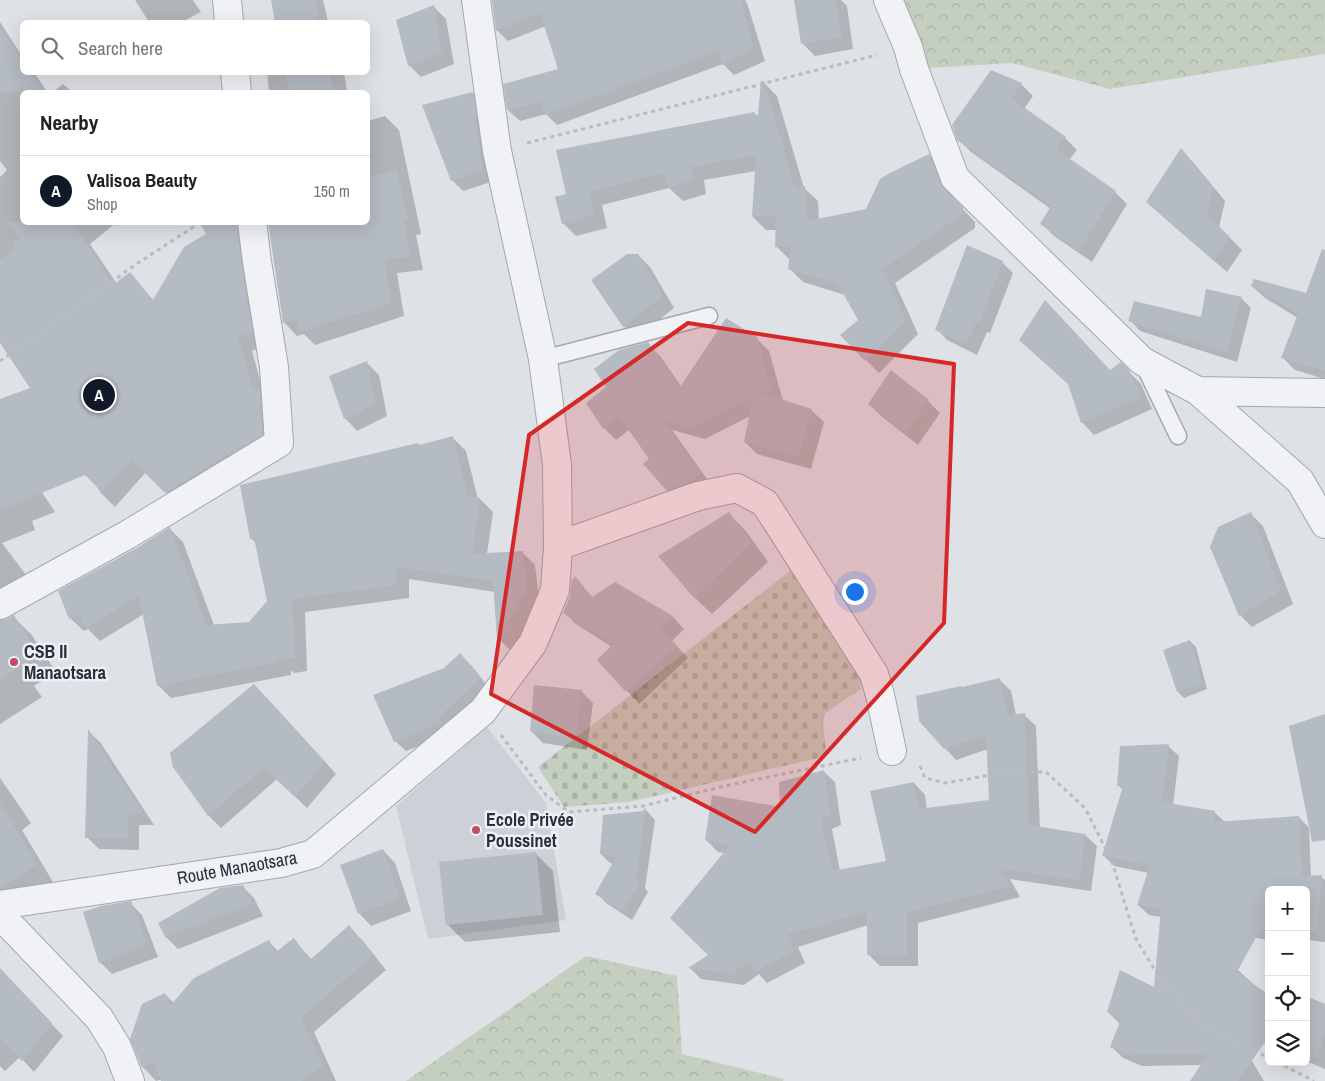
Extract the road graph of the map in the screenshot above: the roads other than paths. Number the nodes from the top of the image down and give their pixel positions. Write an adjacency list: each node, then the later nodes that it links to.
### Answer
1 (227, 0): 4 (street)
2 (476, 0): 9 (street, Route Manaotsara)
3 (888, 0): 10 (street)
4 (229, 20)
5 (235, 75): 6 (street)
6 (237, 90)
7 (252, 225): 16 (street)
8 (709, 316): 9 (lane)
9 (543, 359): 15 (street, Route Manaotsara)
10 (1142, 362): 11 (street); 13 (lane)
11 (1198, 391): 12 (street); 14 (street)
12 (1325, 393)
13 (1178, 436)
14 (1325, 524)
15 (558, 546): 17 (street); 18 (street, Route Manaotsara)
16 (0, 605)
17 (892, 751)
18 (0, 905)
19 (0, 915): 20 (street)
20 (130, 1081)

